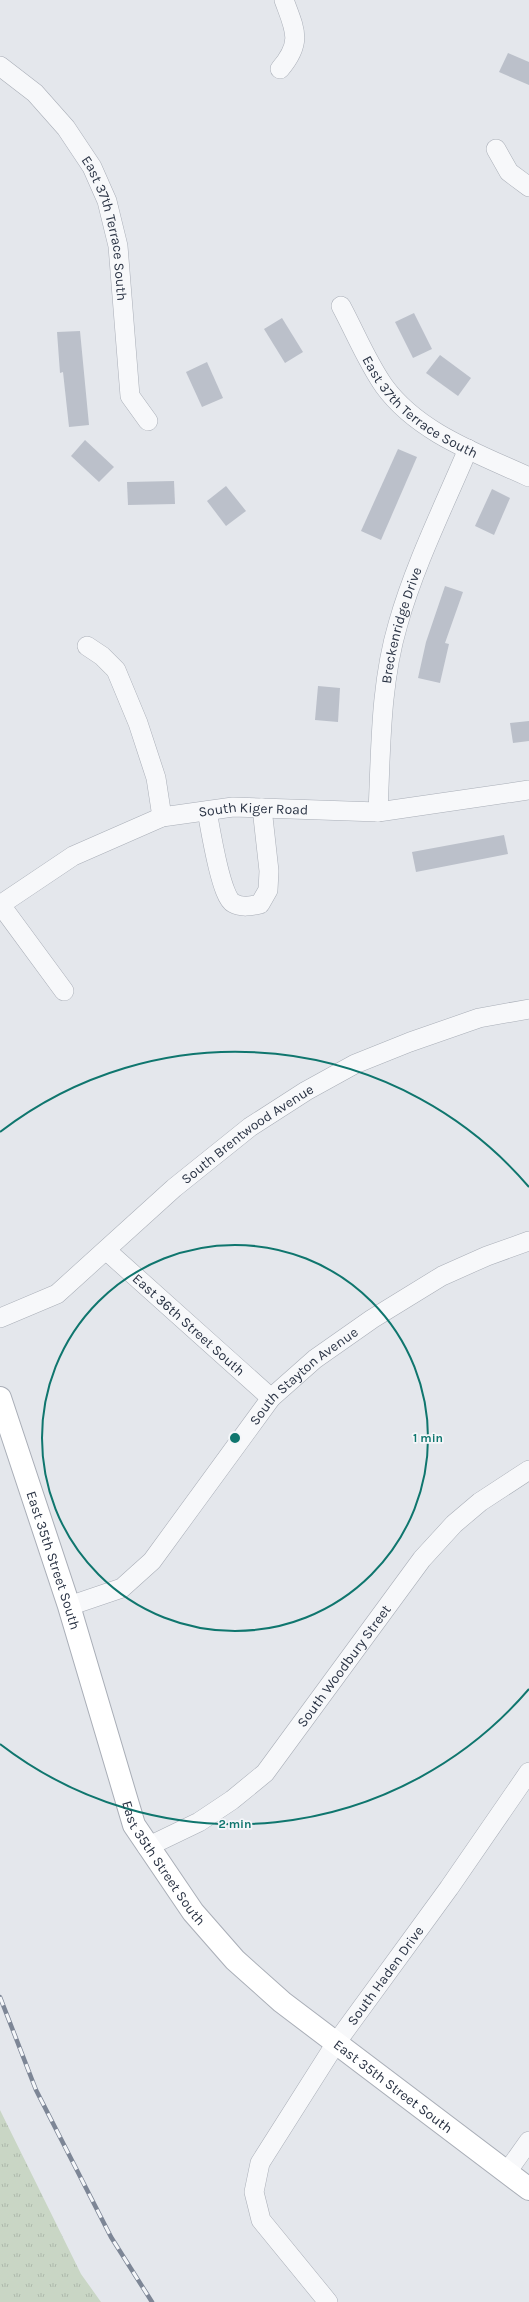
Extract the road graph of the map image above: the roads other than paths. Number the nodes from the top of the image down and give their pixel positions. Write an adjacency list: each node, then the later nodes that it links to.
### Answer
1 (284, 0): 3 (street)
2 (0, 66): 7 (street, East 37th Terrace South)
3 (280, 69)
4 (496, 149): 5 (street)
5 (529, 187)
6 (341, 306): 8 (street, East 37th Terrace South)
7 (148, 421)
8 (468, 449): 9 (street, East 37th Terrace South); 14 (street, Breckenridge Drive)
9 (529, 477)
10 (87, 646): 15 (street)
11 (529, 790): 14 (street, South Kiger Road)
12 (262, 808): 13 (street, South Kiger Road); 13 (street); 14 (street, South Kiger Road)
13 (207, 811): 15 (street, South Kiger Road)
14 (378, 812)
15 (162, 817): 16 (street, South Kiger Road)
16 (0, 904): 17 (street)
17 (64, 991)
18 (529, 1009): 20 (street, South Brentwood Avenue)
19 (529, 1241): 23 (street, South Stayton Avenue)
20 (107, 1251): 21 (street, South Brentwood Avenue); 23 (street, East 36th Street South)
21 (0, 1318)
22 (0, 1398): 25 (main road, East 35th Street South)
23 (271, 1398): 25 (street, South Stayton Avenue)
24 (529, 1470): 27 (street, South Woodbury Street)
25 (69, 1606): 27 (main road, East 35th Street South)
26 (529, 1772): 28 (street, South Haden Drive)
27 (147, 1847): 28 (main road, East 35th Street South)
28 (336, 2042): 30 (main road, East 35th Street South); 32 (street, South Haden Drive)
29 (529, 2141): 30 (street)
30 (507, 2172): 31 (main road, East 35th Street South)
31 (529, 2190)
32 (328, 2302)

